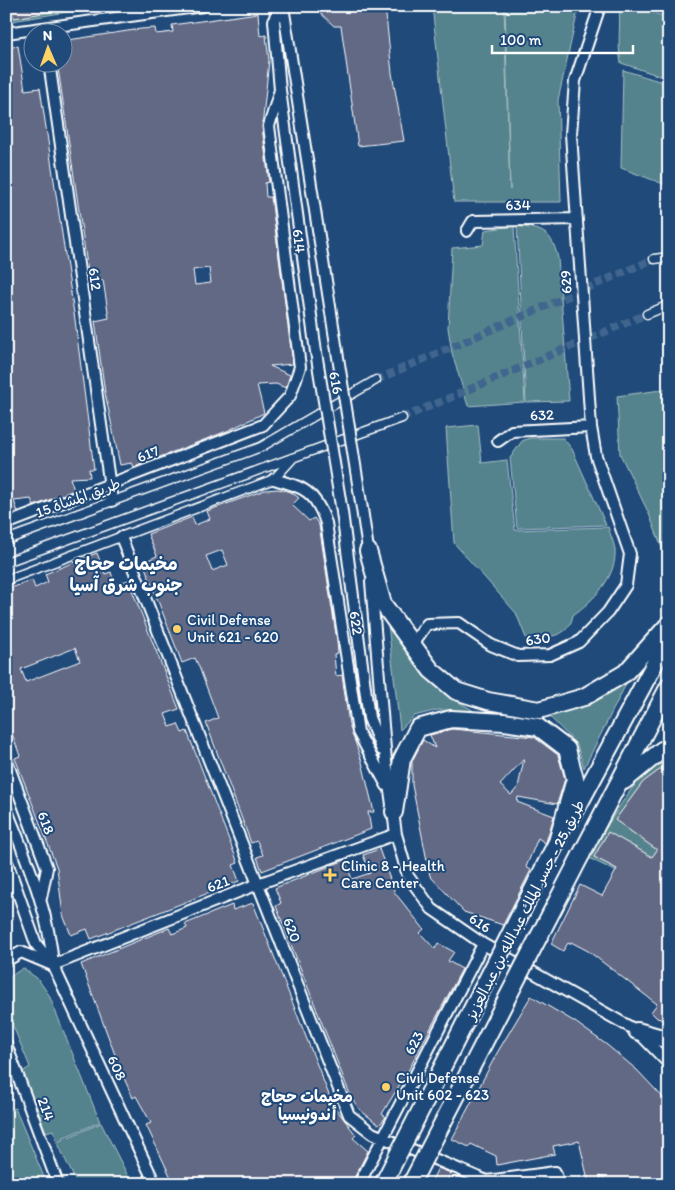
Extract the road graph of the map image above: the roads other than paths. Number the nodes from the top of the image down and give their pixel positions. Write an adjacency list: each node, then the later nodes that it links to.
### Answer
1 (202, 6): 5 (street)
2 (278, 6): 9 (street, 616)
3 (283, 6): 28 (street, 616, bridge)
4 (600, 6): 10 (street, 629)
5 (72, 26)
6 (22, 32): 7 (street)
7 (6, 33)
8 (50, 72): 23 (street, 612)
9 (280, 90): 17 (street, 614); 38 (street, 616, bridge)
10 (577, 219): 11 (street, 634); 19 (street, 629)
11 (467, 231)
12 (669, 257): 13 (street)
13 (654, 259)
14 (669, 305): 15 (street)
15 (647, 314)
16 (376, 380): 24 (street, طريق المشاة 15)
17 (290, 396): 23 (street, 617)
18 (402, 418): 21 (street)
19 (591, 428): 20 (street, 632); 29 (street, 629)
20 (498, 442)
21 (294, 456): 22 (street); 30 (street)
22 (274, 479): 26 (street); 40 (street, 622)
23 (110, 486): 24 (street, 612); 25 (street, 617)
24 (112, 501): 27 (street, طريق المشاة 15)
25 (6, 524)
26 (122, 537): 31 (street); 46 (street, 620)
27 (6, 540)
28 (368, 551): 34 (main road); 38 (street, 616)
29 (630, 554): 34 (street, 630)
30 (6, 562)
31 (6, 580)
32 (669, 624): 34 (main road)
33 (669, 637): 44 (main road, طريق 25 - جسر الملك عبدالله بن عبدالعزيز)
34 (413, 644)
35 (669, 686): 39 (main road, طريق 25 - جسر الملك عبدالله بن عبدالعزيز)
36 (669, 749): 39 (main road)
37 (6, 759): 47 (street, 618)
38 (386, 761): 40 (street, 616)
39 (619, 785): 60 (main road, طريق 25 - جسر الملك عبدالله بن عبدالعزيز, bridge)
40 (391, 792): 42 (street, 616)
41 (6, 808): 47 (street, 608)
42 (394, 812): 43 (street, 616); 44 (main road)
43 (396, 834): 46 (street, 621); 48 (street, 616)
44 (558, 842): 59 (main road, طريق 25 - جسر الملك عبدالله بن عبدالعزيز, bridge)
45 (7, 862): 50 (street, 608)
46 (258, 884): 50 (street, 621); 55 (street, 620)
47 (41, 899): 50 (street, 608)
48 (483, 944): 51 (street, 616); 55 (street, 623)
49 (6, 961): 50 (street)
50 (53, 965): 57 (street, 608)
51 (638, 1031): 52 (main road); 54 (street, 616)
52 (669, 1040)
53 (6, 1044): 56 (street, 214)
54 (669, 1064)
55 (382, 1138): 58 (street, 623); 61 (street, 620)
56 (58, 1184)
57 (155, 1184)
58 (358, 1184)
59 (383, 1184)
60 (411, 1184)
61 (559, 1184)

